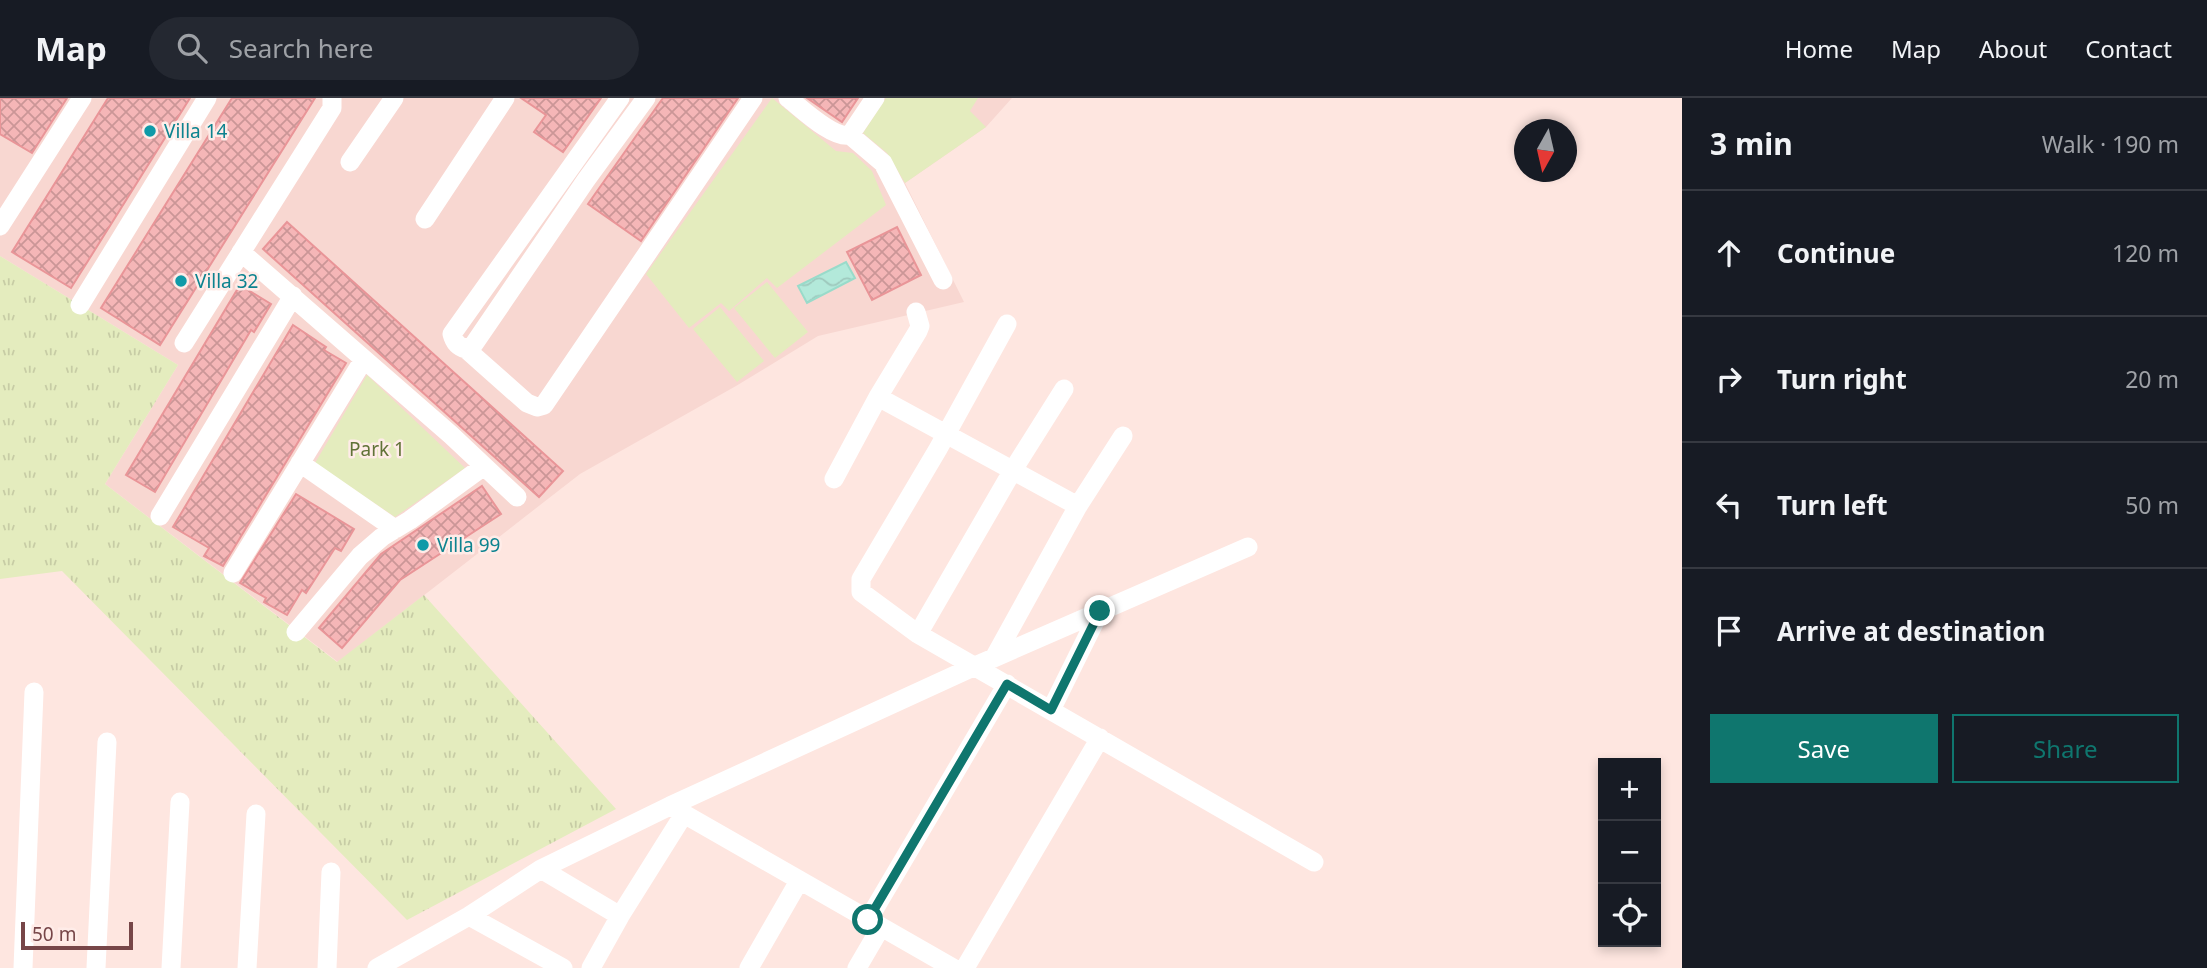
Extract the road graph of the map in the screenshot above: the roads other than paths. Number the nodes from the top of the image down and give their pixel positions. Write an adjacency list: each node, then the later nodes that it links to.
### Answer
1 (82, 98): 15 (street)
2 (207, 98): 19 (street)
3 (332, 98): 16 (street)
4 (394, 98): 12 (street)
5 (505, 98): 14 (street)
6 (620, 98): 13 (street)
7 (646, 98): 13 (street)
8 (753, 98): 13 (street)
9 (788, 98): 11 (street)
10 (875, 98): 11 (street)
11 (850, 135): 17 (street)
12 (350, 162)
13 (579, 173)
14 (425, 219)
15 (0, 226)
16 (241, 252): 18 (street); 22 (street)
17 (943, 280)
18 (293, 296): 23 (street); 34 (street)
19 (80, 305)
20 (916, 312): 25 (street)
21 (1007, 324): 26 (street)
22 (184, 343)
23 (364, 359): 28 (street); 29 (street)
24 (1064, 389): 30 (street)
25 (877, 397): 26 (street); 31 (street)
26 (946, 435): 30 (street); 40 (street)
27 (1123, 436): 33 (street)
28 (300, 463): 35 (street); 37 (street)
29 (484, 466): 32 (street); 35 (street)
30 (1013, 470): 33 (street); 40 (street)
31 (834, 479)
32 (517, 497)
33 (1078, 506): 41 (street)
34 (160, 516)
35 (395, 529): 39 (street)
36 (1248, 547): 38 (street)
37 (233, 573)
38 (1100, 611): 41 (street); 45 (street)
39 (296, 632)
40 (918, 634): 42 (street)
41 (994, 658): 42 (street)
42 (973, 667): 43 (street); 49 (street)
43 (1007, 684): 45 (street); 57 (street)
44 (34, 692): 59 (street)
45 (1051, 710): 46 (street)
46 (1100, 738): 51 (street); 69 (street)
47 (107, 742): 60 (street)
48 (180, 802): 61 (street)
49 (677, 810): 52 (street); 54 (street); 56 (street)
50 (256, 814): 62 (street)
51 (1314, 862)
52 (541, 869): 55 (street); 56 (street)
53 (331, 872): 63 (street)
54 (799, 881): 57 (street); 66 (street)
55 (469, 916): 58 (street); 64 (street)
56 (620, 916): 65 (street)
57 (874, 923): 67 (street); 68 (street)
58 (391, 965)
59 (23, 968)
60 (96, 968)
61 (171, 968)
62 (247, 968)
63 (327, 968)
64 (562, 968)
65 (591, 968)
66 (748, 968)
67 (857, 968)
68 (953, 968)
69 (965, 968)

